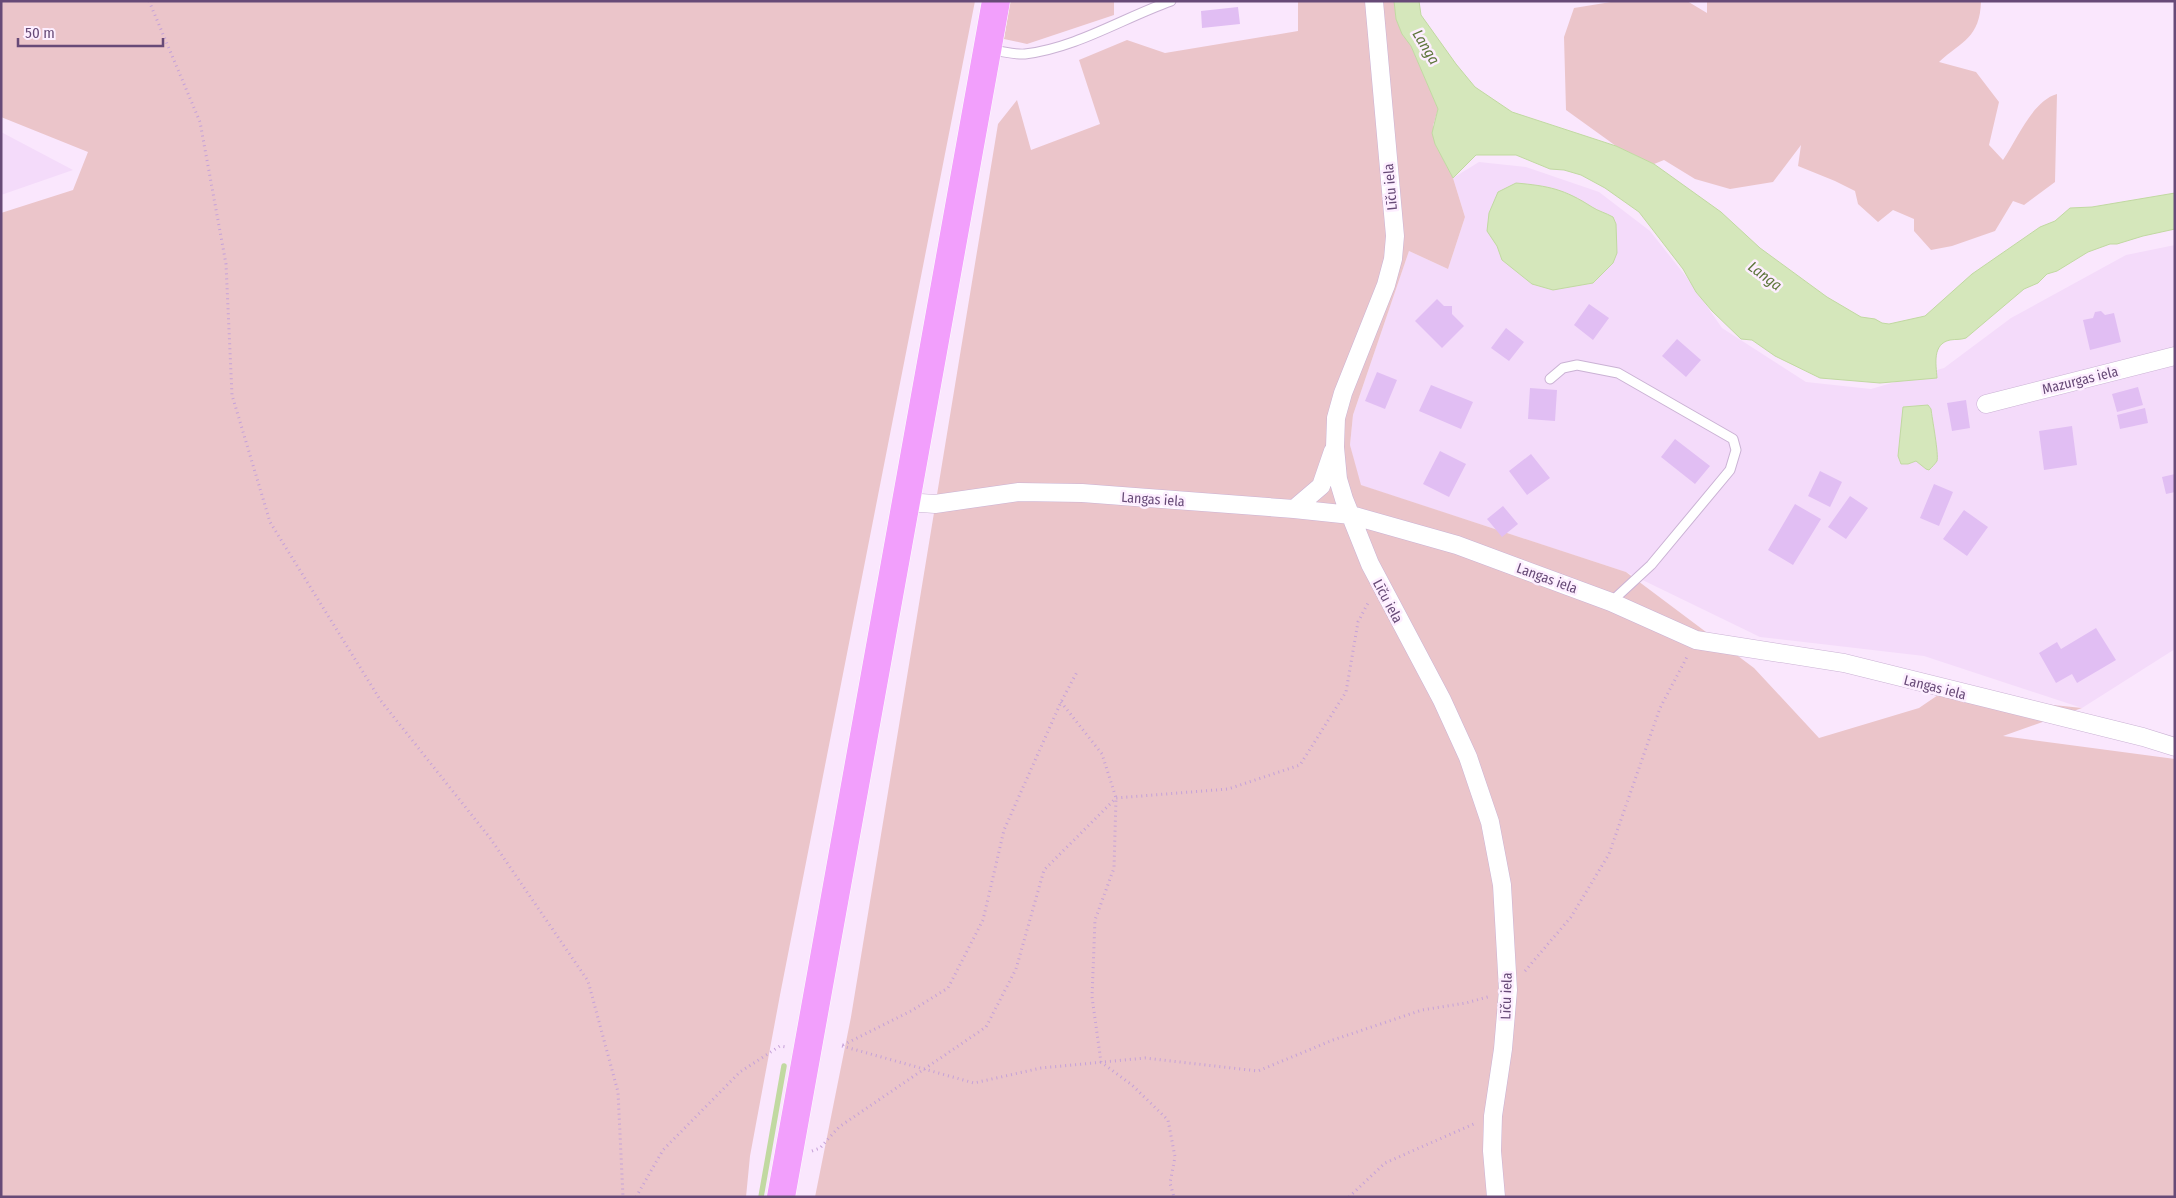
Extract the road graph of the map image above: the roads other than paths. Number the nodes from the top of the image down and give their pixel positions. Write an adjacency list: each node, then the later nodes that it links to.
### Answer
1 (996, 1): 5 (main road)
2 (1171, 1): 4 (lane)
3 (1374, 1): 9 (street, Līču iela)
4 (1155, 4): 5 (lane)
5 (988, 50): 10 (main road)
6 (2175, 356): 8 (street, Mazurgas iela)
7 (1550, 379): 13 (lane)
8 (1986, 404)
9 (1335, 447): 11 (street); 12 (street, Līču iela)
10 (906, 502): 11 (street, Langas iela); 15 (main road)
11 (1294, 509): 12 (street, Langas iela)
12 (1351, 515): 13 (street, Langas iela); 16 (street, Līču iela)
13 (1611, 602): 14 (street, Langas iela)
14 (2174, 746)
15 (781, 1197)
16 (1496, 1197)

